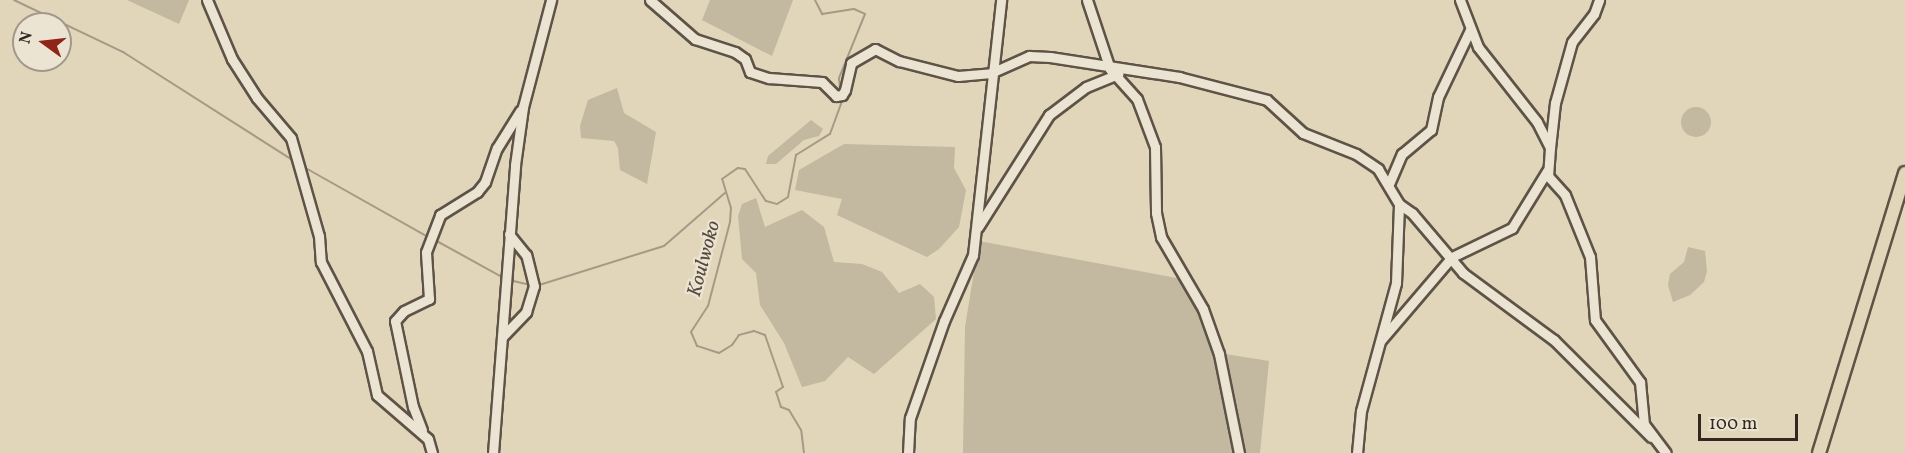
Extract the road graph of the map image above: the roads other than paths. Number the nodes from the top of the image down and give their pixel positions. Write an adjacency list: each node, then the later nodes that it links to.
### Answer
1 (207, 0): 22 (street)
2 (551, 0): 11 (street)
3 (650, 0): 9 (street)
4 (1001, 0): 9 (street)
5 (1087, 0): 10 (street)
6 (1460, 0): 8 (street)
7 (1599, 0): 12 (street)
8 (1470, 30): 12 (street); 15 (street)
9 (991, 73): 10 (street); 17 (street)
10 (1112, 73): 15 (street); 17 (street); 27 (street)
11 (523, 107): 18 (street); 22 (street)
12 (1550, 147): 13 (street)
13 (1547, 171): 19 (street); 23 (street)
14 (1905, 173): 30 (main road)
15 (1389, 184): 16 (street)
16 (1399, 204): 19 (street); 21 (street)
17 (978, 228): 26 (street)
18 (509, 234): 20 (street); 20 (street)
19 (1450, 259): 21 (street); 23 (street)
20 (502, 337): 25 (street)
21 (1381, 340): 28 (street)
22 (423, 434): 24 (street)
23 (1651, 437): 29 (street)
24 (432, 453)
25 (493, 453)
26 (908, 453)
27 (1239, 453)
28 (1357, 453)
29 (1666, 453)
30 (1819, 453)

